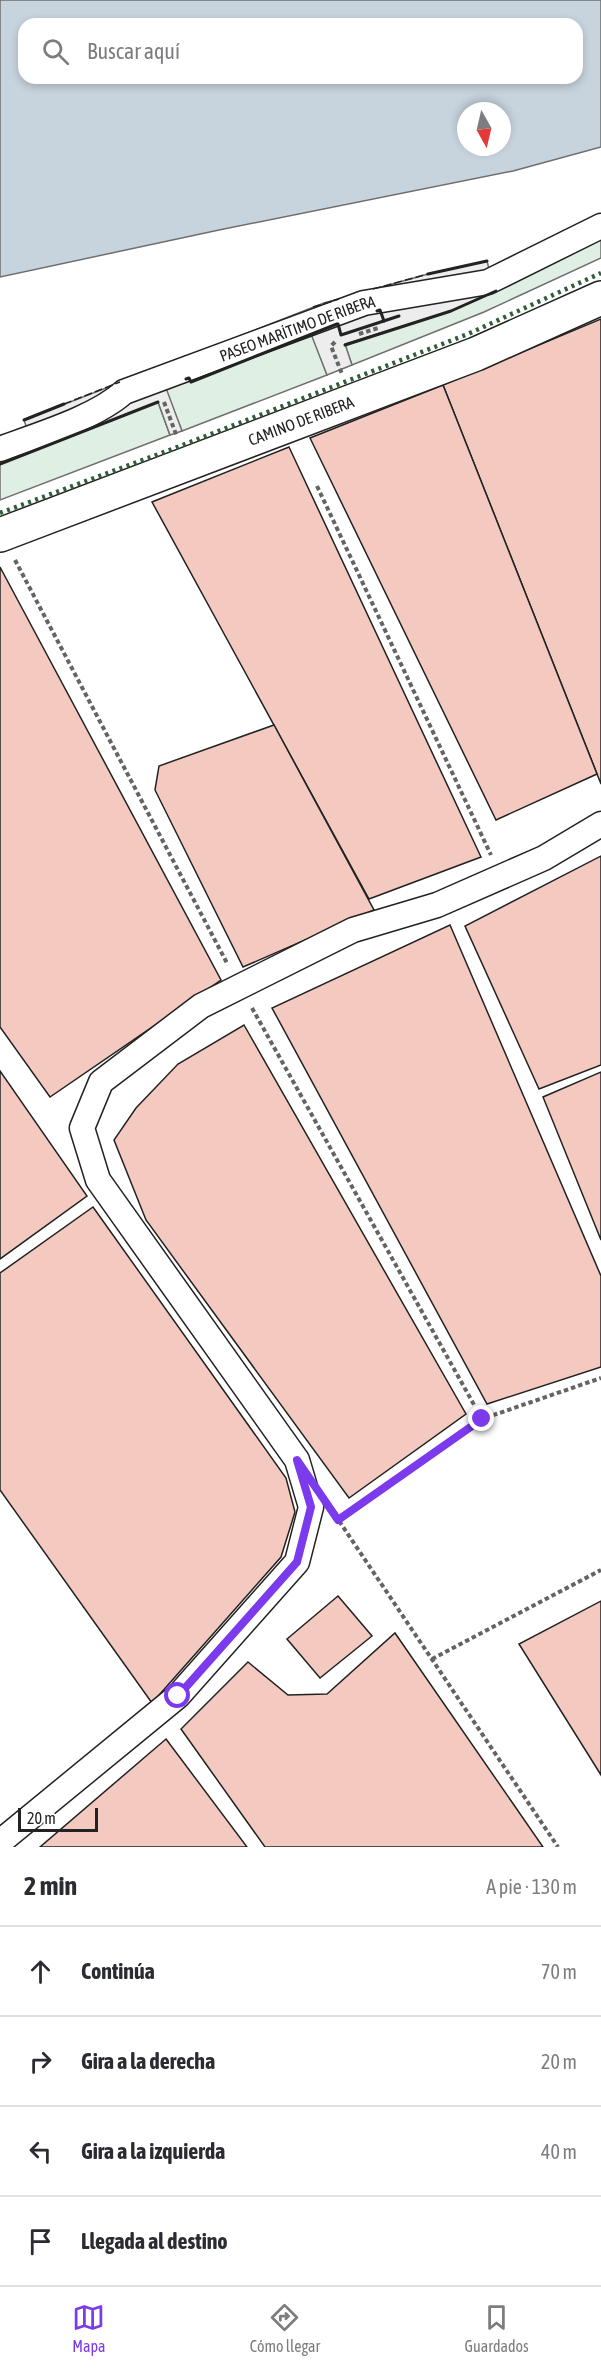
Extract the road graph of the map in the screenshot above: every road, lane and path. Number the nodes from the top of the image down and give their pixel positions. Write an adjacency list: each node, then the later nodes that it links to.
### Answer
1 (601, 226): 9 (street, PASEO MARÍTIMO DE RIBERA)
2 (601, 298): 11 (main road, CAMINO DE RIBERA)
3 (381, 327): 4 (path)
4 (352, 336)
5 (343, 339): 6 (path)
6 (342, 374)
7 (162, 396): 8 (path)
8 (178, 437)
9 (0, 449)
10 (317, 486): 13 (path)
11 (0, 535)
12 (601, 824): 13 (street)
13 (501, 877): 19 (street)
14 (601, 1378): 16 (path)
15 (332, 1511): 16 (path)
16 (338, 1520): 18 (path)
17 (601, 1570): 18 (path)
18 (432, 1659): 20 (path)
19 (0, 1842)
20 (558, 1847)

